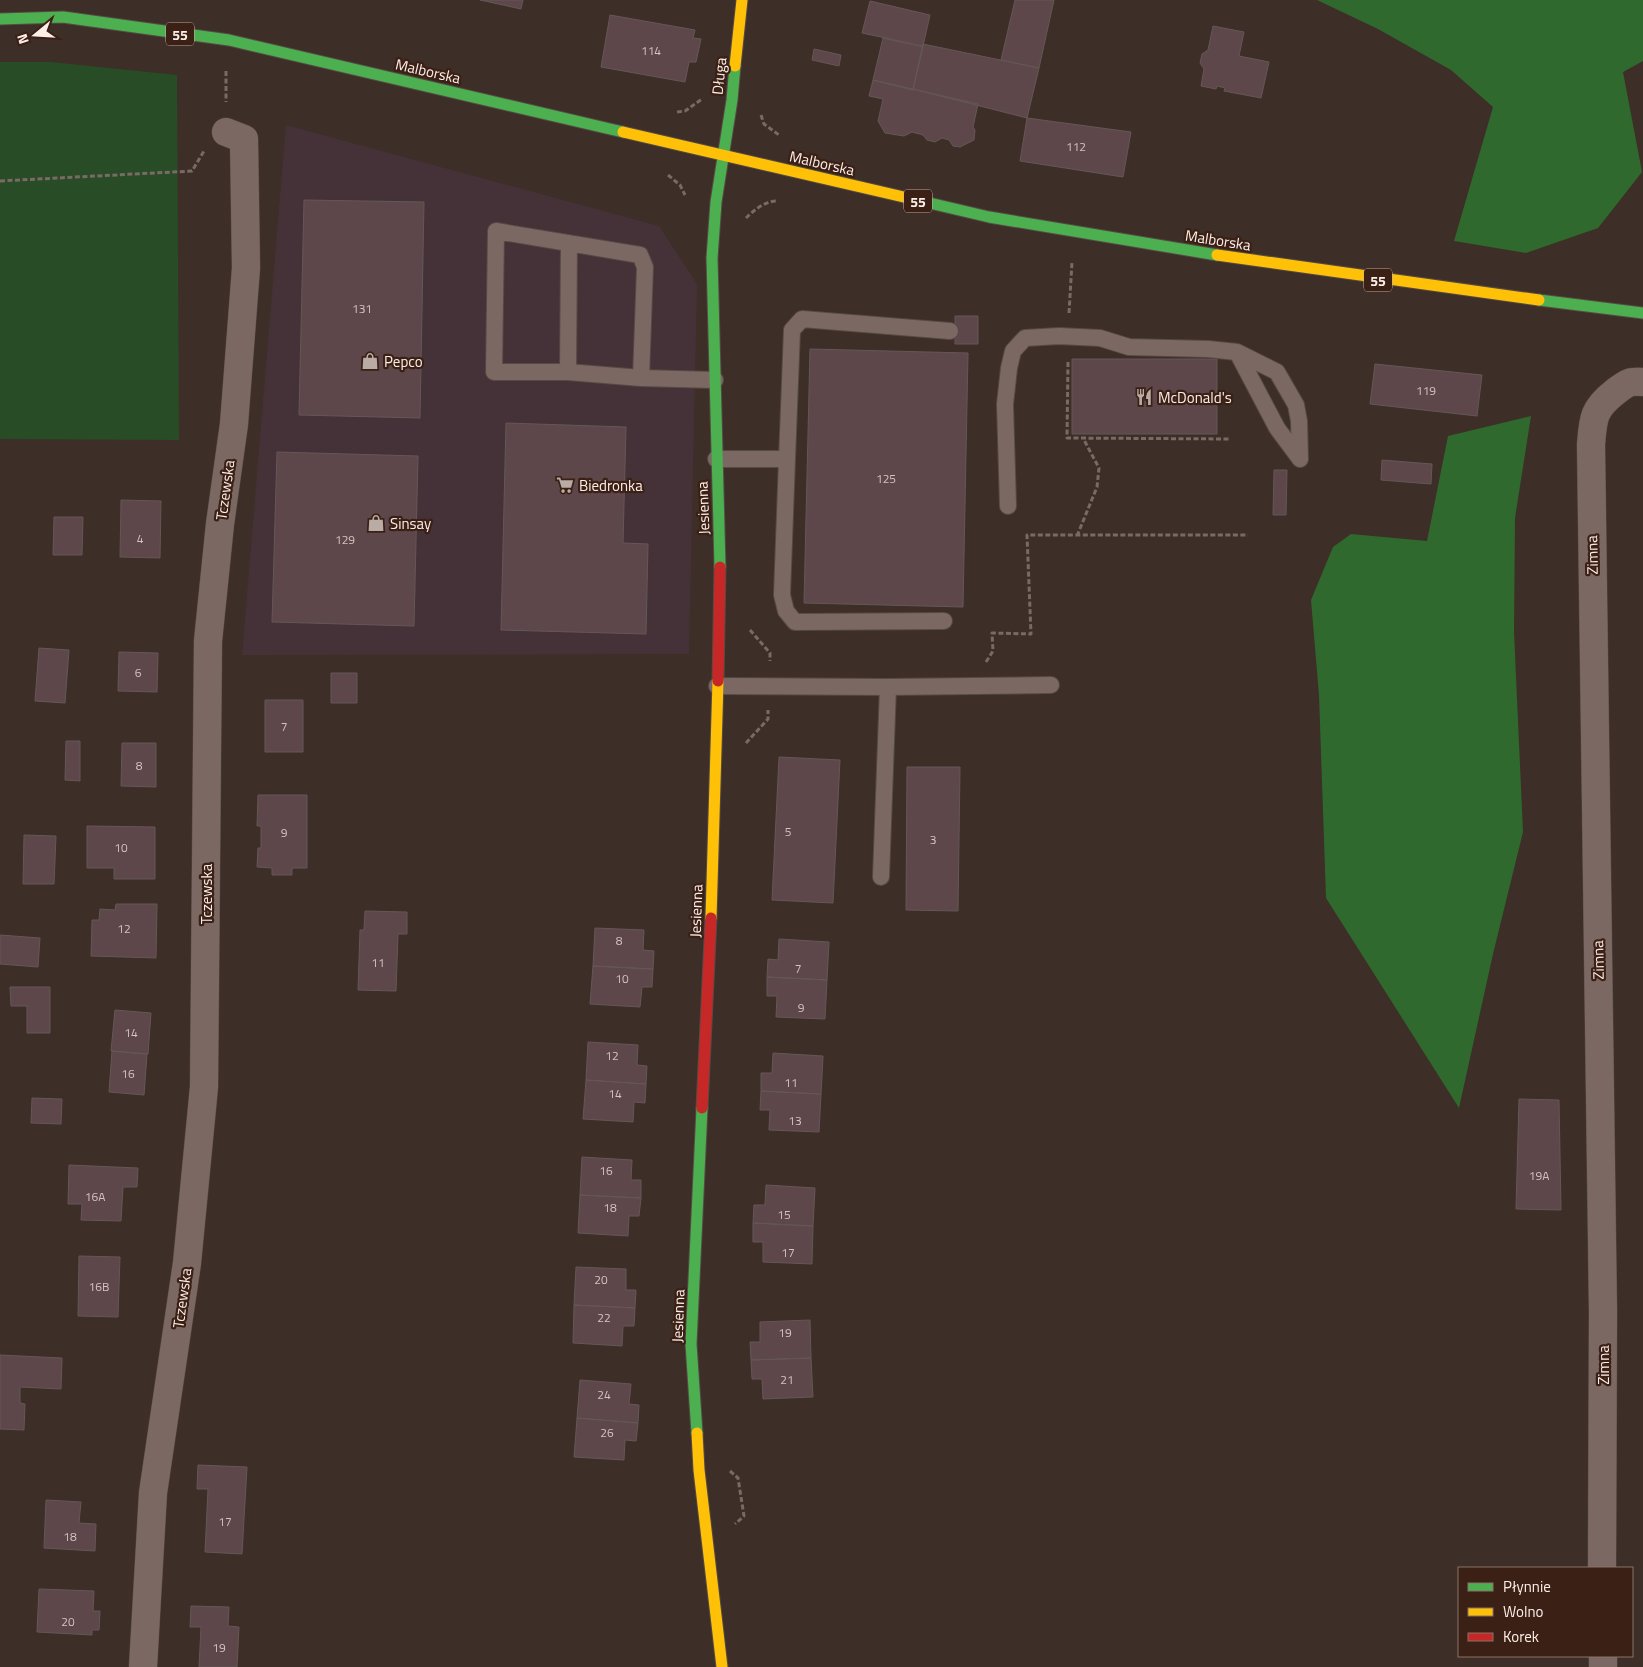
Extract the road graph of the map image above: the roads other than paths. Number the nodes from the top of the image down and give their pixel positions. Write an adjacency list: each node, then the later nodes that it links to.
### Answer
1 (742, 0): 4 (street, Długa)
2 (0, 19): 4 (street, Malborska / 55)
3 (226, 132): 22 (street, Tczewska)
4 (724, 156): 6 (street, Malborska / 55); 11 (street, Jesienna)
5 (569, 243): 9 (lane); 9 (lane); 10 (lane)
6 (1643, 313)
7 (950, 331): 13 (lane)
8 (1237, 352): 8 (lane); 15 (lane)
9 (568, 372): 10 (lane)
10 (641, 378): 11 (lane)
11 (715, 380): 14 (street, Jesienna)
12 (1643, 382): 21 (street, Zimna)
13 (787, 459): 14 (lane); 16 (lane)
14 (716, 460): 18 (street, Jesienna)
15 (1008, 506)
16 (944, 621)
17 (1051, 685): 19 (lane)
18 (717, 686): 19 (lane); 23 (street, Jesienna)
19 (888, 687): 20 (lane)
20 (881, 877)
21 (1602, 1567)
22 (142, 1667)
23 (722, 1667)

